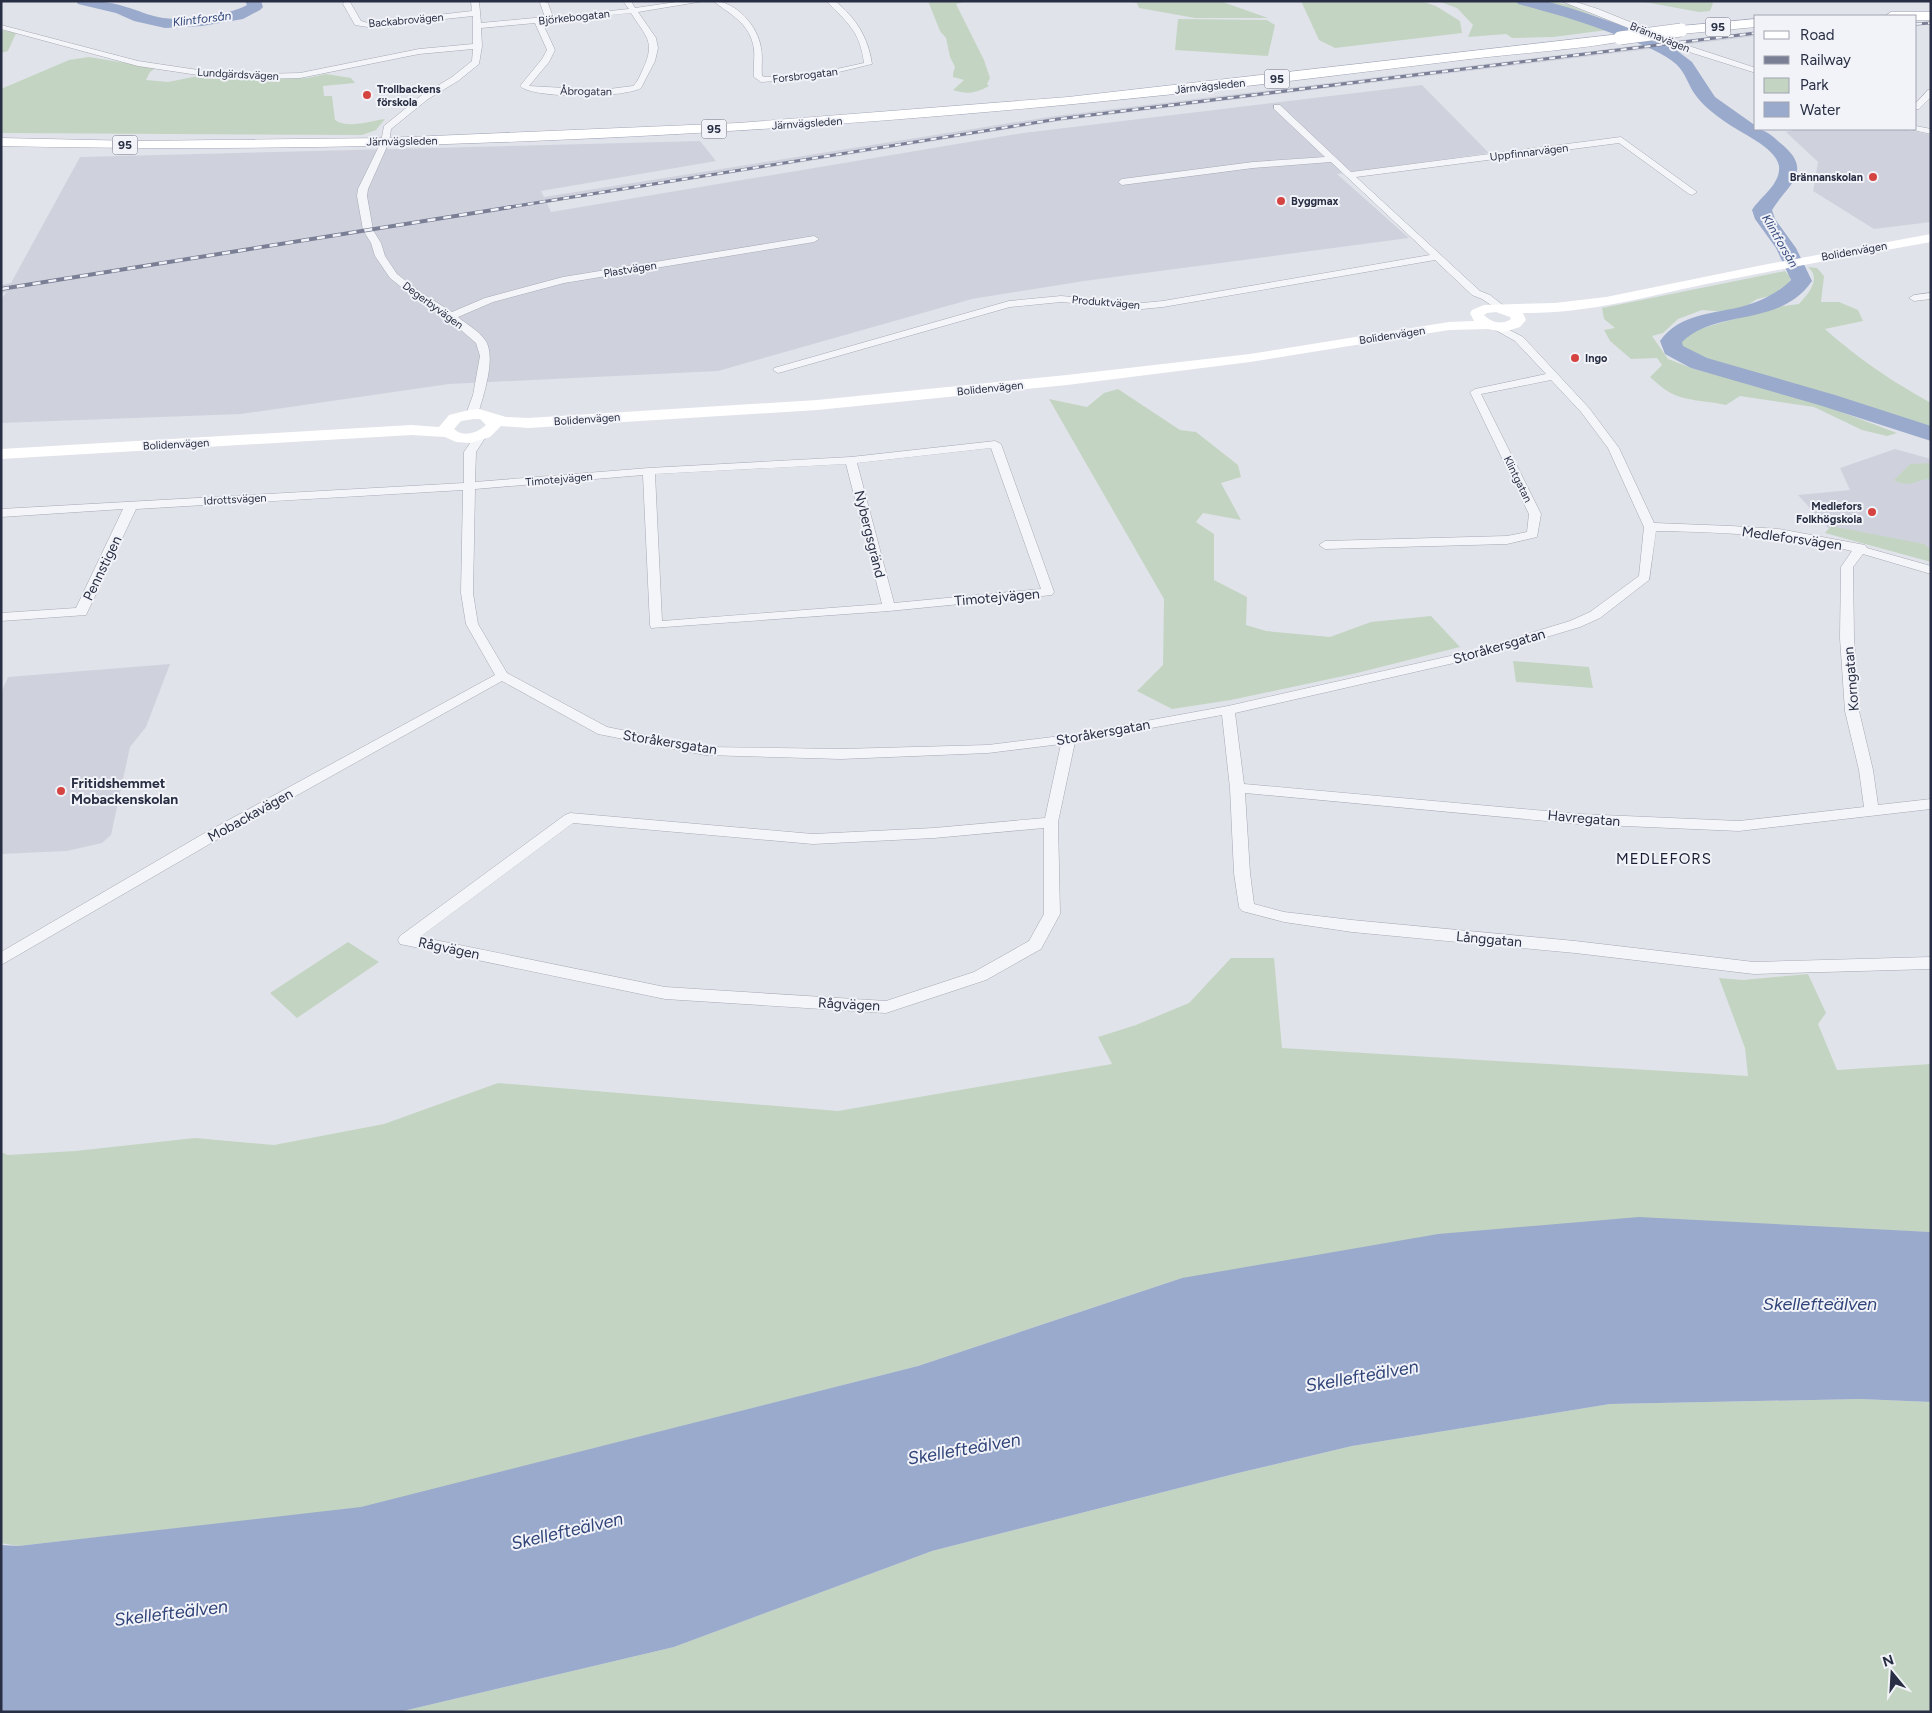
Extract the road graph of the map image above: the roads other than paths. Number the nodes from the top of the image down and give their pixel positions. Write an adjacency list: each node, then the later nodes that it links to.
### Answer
1 (475, 1): 10 (street)
2 (627, 1): 9 (street)
3 (700, 1): 9 (street, Björkebogatan)
4 (717, 1): 5 (street, Forsbrogatan)
5 (830, 1)
6 (1564, 1): 19 (street, Brännavägen)
7 (347, 4): 10 (street, Backabrovägen)
8 (544, 4): 13 (street)
9 (634, 11): 13 (street, Björkebogatan); 14 (street, Åbrogatan)
10 (476, 14): 16 (street)
11 (1917, 16): 12 (main road)
12 (1931, 16)
13 (550, 20): 14 (street, Björkebogatan)
14 (538, 21): 16 (street, Björkebogatan)
15 (1754, 23): 26 (main road, Järnvägsleden / 95, bridge)
16 (478, 26): 18 (street)
17 (1, 27): 18 (street, Lundgärdsvägen)
18 (478, 46): 26 (street)
19 (1754, 69)
20 (1931, 92): 22 (street)
21 (1278, 106): 27 (street)
22 (1917, 106)
23 (1917, 128): 24 (street)
24 (1931, 132)
25 (1, 142): 26 (main road, Järnvägsleden / 95)
26 (385, 142): 40 (street, Degerbyvägen)
27 (1332, 159): 28 (street); 29 (street)
28 (1349, 175): 30 (street, Uppfinnarvägen); 33 (street)
29 (1122, 182)
30 (1692, 192)
31 (1931, 238): 38 (main road, Bolidenvägen)
32 (814, 239): 40 (street, Plastvägen)
33 (1438, 257): 34 (street); 45 (street, Produktvägen)
34 (1476, 293): 37 (street); 39 (street)
35 (1931, 296): 36 (street)
36 (1914, 298)
37 (1502, 309): 38 (main road, Bolidenvägen); 39 (main road, Bolidenvägen); 41 (main road)
38 (1542, 310): 41 (main road, Bolidenvägen)
39 (1479, 312): 42 (main road, Bolidenvägen); 43 (main road)
40 (451, 316): 47 (street, Degerbyvägen)
41 (1518, 322): 43 (main road, Bolidenvägen); 44 (street)
42 (1449, 326): 43 (main road, Bolidenvägen); 48 (main road, Bolidenvägen)
43 (1494, 326): 44 (street)
44 (1519, 339): 46 (street)
45 (778, 370)
46 (1553, 376): 57 (street); 58 (street, Klintgatan)
47 (472, 414): 48 (main road); 49 (main road)
48 (486, 428): 49 (main road, Bolidenvägen); 50 (street)
49 (450, 430): 50 (street); 51 (main road, Bolidenvägen)
50 (470, 452): 54 (street)
51 (1, 454)
52 (851, 460): 53 (street, Timotejvägen); 61 (street, Nybergsgränd); 61 (street, Timotejvägen)
53 (649, 471): 54 (street, Timotejvägen); 61 (street, Timotejvägen)
54 (469, 486): 55 (street, Idrottsvägen); 63 (street)
55 (131, 506): 56 (street, Idrottsvägen); 62 (street, Pennstigen)
56 (1, 513)
57 (1650, 527): 59 (street, Medleforsvägen); 64 (street, Storåkersgatan)
58 (1325, 545)
59 (1861, 548): 60 (street, Medleforsvägen); 68 (street, Korngatan)
60 (1931, 570)
61 (889, 607)
62 (1, 617)
63 (502, 676): 65 (street, Storåkersgatan); 70 (street, Mobackavägen)
64 (1228, 710): 65 (street, Storåkersgatan); 66 (street, Långgatan)
65 (1068, 739): 69 (street, Rågvägen)
66 (1237, 788): 68 (street, Havregatan); 71 (street, Långgatan)
67 (1931, 804): 68 (street, Havregatan)
68 (1872, 812)
69 (1051, 822): 69 (street, Rågvägen)
70 (1, 959)
71 (1931, 963)

